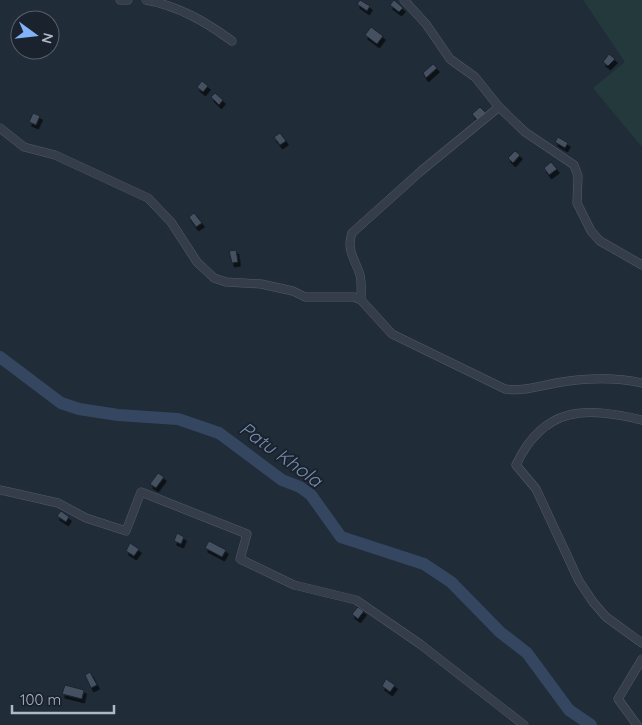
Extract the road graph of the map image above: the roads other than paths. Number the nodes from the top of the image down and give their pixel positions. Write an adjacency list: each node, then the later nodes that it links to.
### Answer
1 (120, 0): 2 (street)
2 (128, 0)
3 (146, 0): 5 (street)
4 (404, 0): 6 (street)
5 (232, 41)
6 (499, 106): 8 (street); 9 (street)
7 (0, 128): 9 (street)
8 (642, 266)
9 (361, 300): 10 (street)
10 (642, 382)
11 (642, 420): 13 (street)
12 (0, 490): 15 (street)
13 (642, 643)
14 (642, 659): 16 (street)
15 (524, 725)
16 (637, 725)

